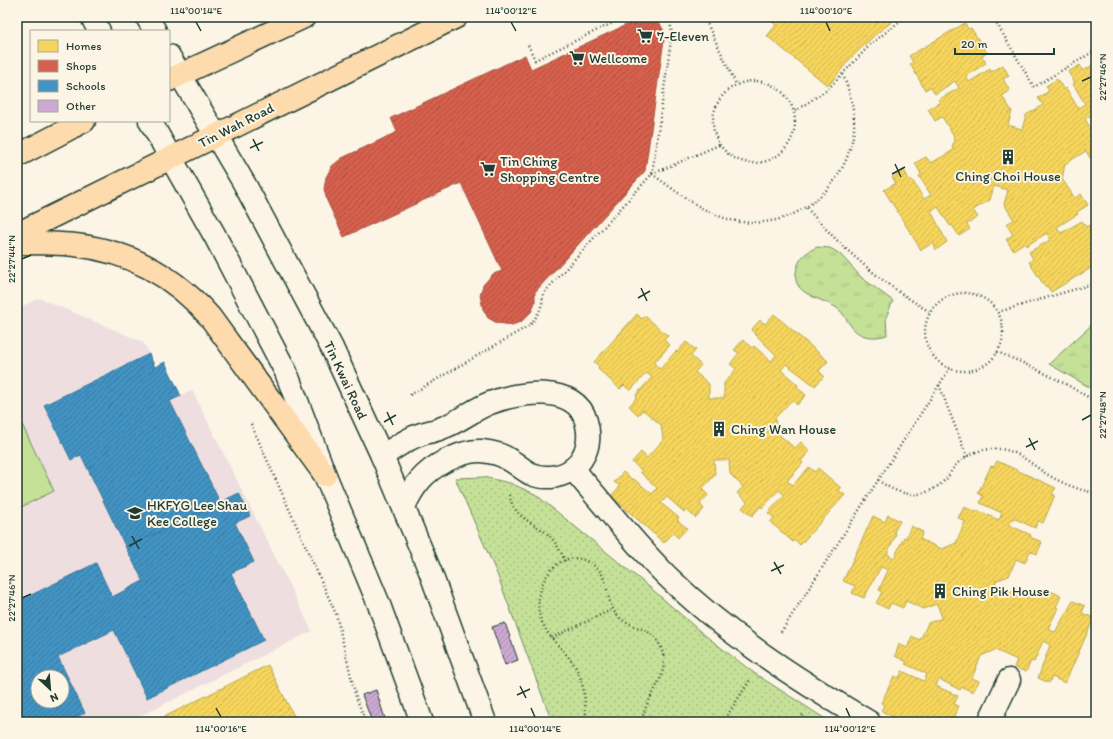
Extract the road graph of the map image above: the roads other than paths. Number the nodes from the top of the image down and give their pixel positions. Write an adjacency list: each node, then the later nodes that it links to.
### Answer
1 (92, 17): 5 (street)
2 (147, 17): 6 (street)
3 (304, 17): 8 (main road)
4 (456, 17): 11 (main road, Tin Wah Road)
5 (98, 30)
6 (154, 30)
7 (170, 60): 8 (street, Tin Kwai Road)
8 (174, 77): 11 (street, Tin Kwai Road)
9 (82, 122): 12 (main road)
10 (151, 122): 13 (street)
11 (216, 136): 13 (main road, Tin Wah Road); 16 (street, Tin Kwai Road)
12 (17, 156)
13 (171, 158): 14 (main road, Tin Wah Road); 18 (street)
14 (17, 234)
15 (17, 243): 18 (main road)
16 (382, 456): 17 (street); 19 (street, Tin Kwai Road)
17 (572, 469): 19 (street); 23 (street)
18 (325, 475): 21 (street)
19 (404, 507): 22 (street, Tin Kwai Road)
20 (1010, 680): 24 (street)
21 (422, 722)
22 (485, 722)
23 (869, 722)
24 (989, 722)

